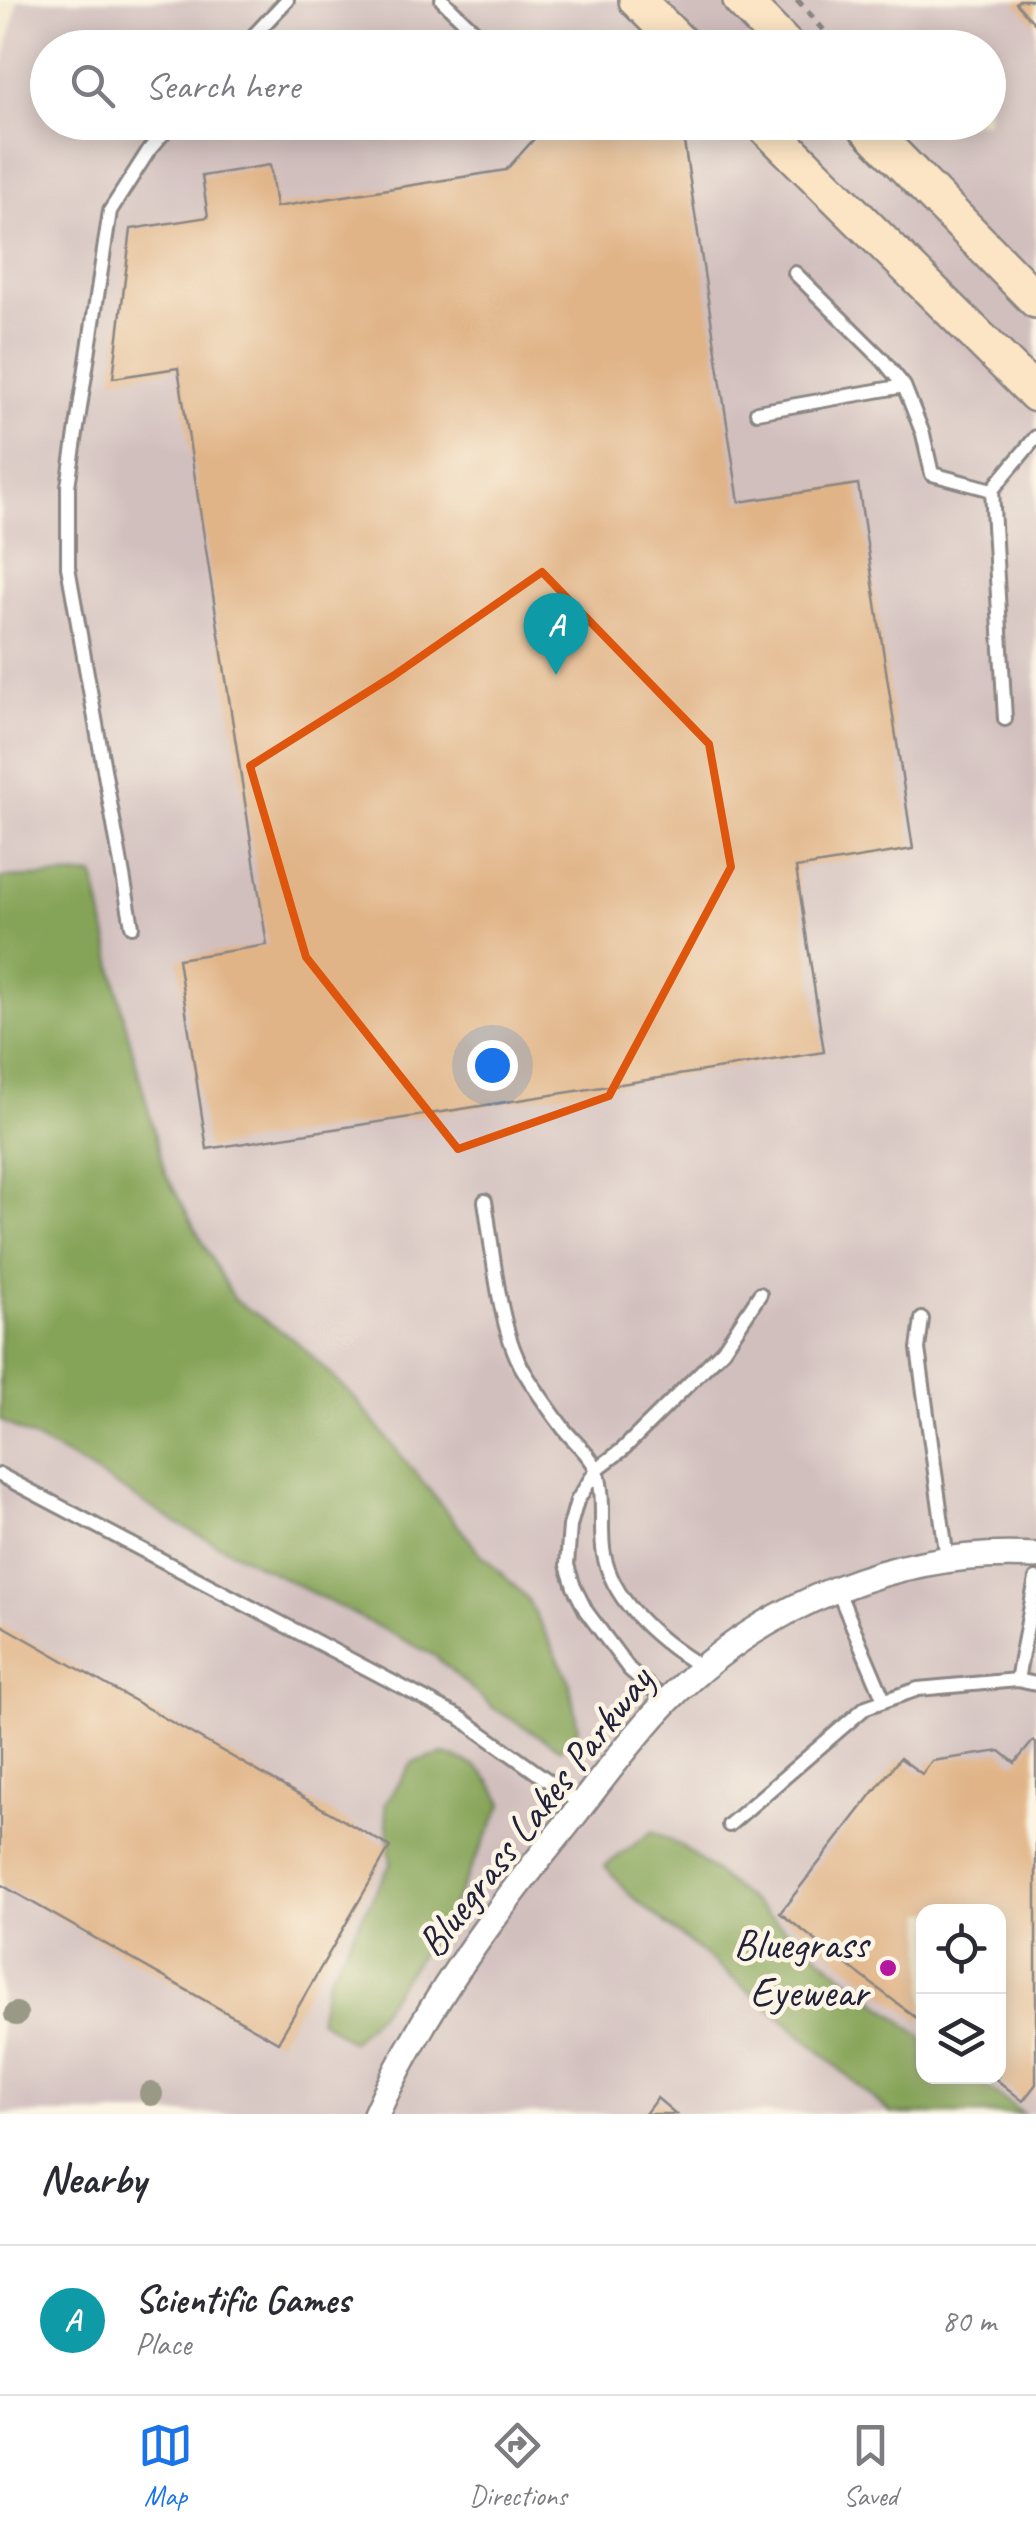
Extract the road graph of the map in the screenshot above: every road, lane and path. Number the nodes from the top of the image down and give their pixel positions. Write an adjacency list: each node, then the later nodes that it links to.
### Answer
1 (287, 0): 6 (lane)
2 (442, 0): 7 (lane)
3 (637, 0): 8 (street)
4 (740, 0): 9 (street)
5 (797, 0): 10 (path)
6 (259, 30)
7 (473, 30)
8 (667, 30)
9 (770, 30)
10 (823, 30)
11 (157, 140): 22 (lane)
12 (779, 140): 17 (street)
13 (880, 140): 15 (street)
14 (796, 273): 16 (lane)
15 (1036, 300)
16 (904, 386): 18 (lane); 20 (lane)
17 (1036, 394)
18 (756, 412)
19 (1036, 438): 20 (lane)
20 (992, 490): 21 (lane)
21 (1006, 720)
22 (132, 926)
23 (485, 1202): 26 (lane)
24 (760, 1294): 26 (lane)
25 (922, 1319): 29 (lane)
26 (597, 1470): 32 (lane); 36 (lane)
27 (0, 1474): 37 (lane)
28 (1036, 1556): 29 (street, Bluegrass Lakes Parkway)
29 (947, 1560): 31 (street, Bluegrass Lakes Parkway)
30 (1036, 1579): 33 (lane)
31 (837, 1589): 32 (street, Bluegrass Lakes Parkway); 35 (lane)
32 (704, 1668): 36 (street, Bluegrass Lakes Parkway)
33 (1017, 1680): 34 (lane); 35 (lane)
34 (1036, 1684)
35 (884, 1700): 38 (lane)
36 (667, 1702): 37 (street, Bluegrass Lakes Parkway)
37 (582, 1805): 39 (street, Bluegrass Lakes Parkway)
38 (728, 1826)
39 (376, 2114)

